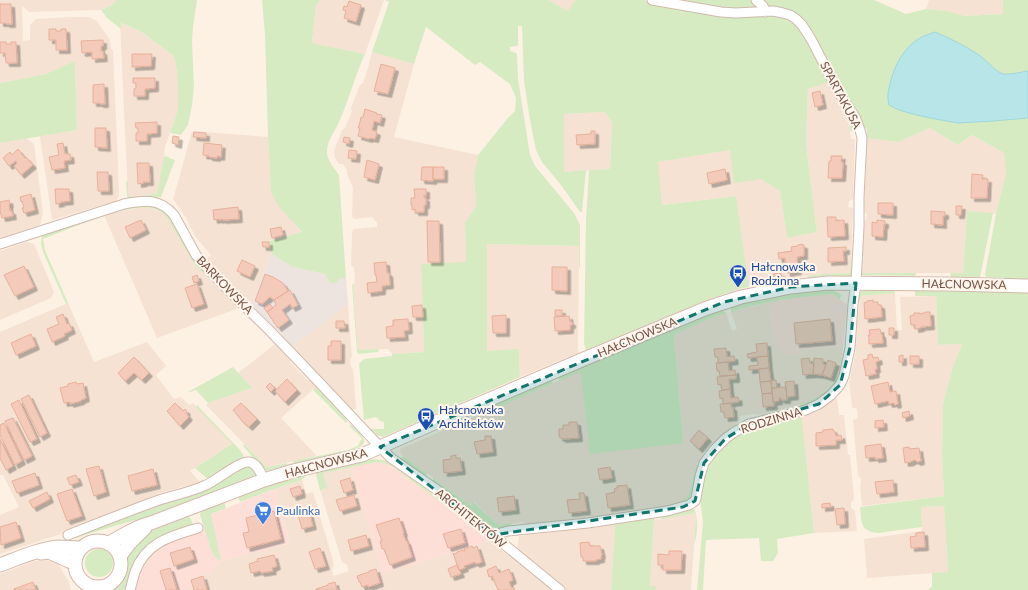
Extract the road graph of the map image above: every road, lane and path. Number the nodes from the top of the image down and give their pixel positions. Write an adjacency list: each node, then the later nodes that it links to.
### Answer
1 (652, 0): 3 (street, SPARTAKUSA)
2 (756, 0): 3 (street)
3 (765, 12): 5 (street, SPARTAKUSA)
4 (0, 244): 7 (street, BARKOWSKA)
5 (856, 283): 6 (street, HAŁCNOWSKA); 7 (street, HAŁCNOWSKA); 12 (street, RODZINNA)
6 (1028, 286)
7 (380, 447): 8 (street, HAŁCNOWSKA); 12 (street, ARCHITEKTÓW)
8 (264, 480): 9 (street, HAŁCNOWSKA); 11 (street)
9 (151, 523): 13 (street, HAŁCNOWSKA); 16 (street, HAŁCNOWSKA)
10 (198, 528): 21 (street)
11 (68, 535)
12 (493, 535): 22 (street, ARCHITEKTÓW)
13 (109, 544): 14 (street); 16 (street)
14 (81, 548): 15 (street); 17 (street)
15 (29, 554): 17 (street); 18 (street)
16 (120, 556): 19 (street)
17 (75, 564): 20 (street)
18 (0, 565)
19 (108, 587): 20 (street)
20 (94, 588)
21 (130, 590)
22 (560, 590)

